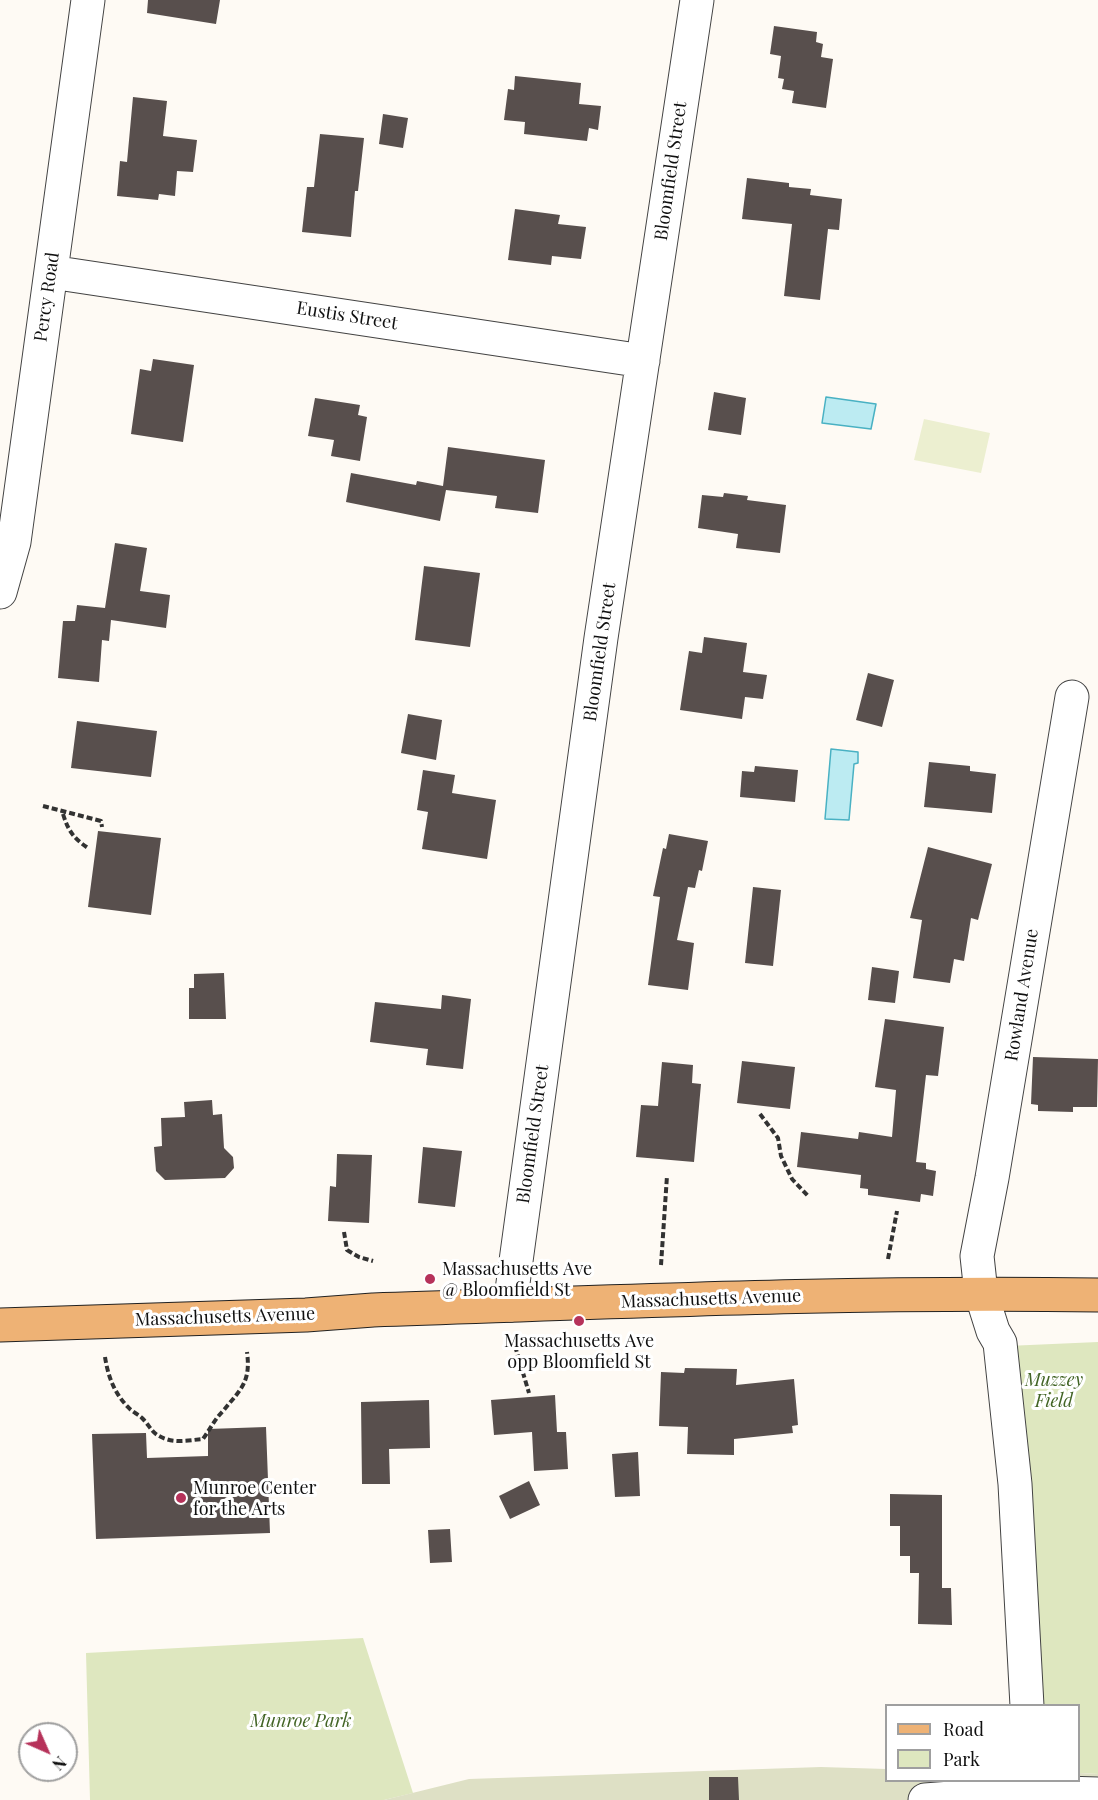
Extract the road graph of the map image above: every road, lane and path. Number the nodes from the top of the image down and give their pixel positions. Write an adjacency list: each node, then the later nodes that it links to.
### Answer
1 (88, 0): 3 (street, Percy Road)
2 (697, 0): 4 (street, Bloomfield Street)
3 (51, 272): 4 (street, Eustis Street); 5 (street, Percy Road)
4 (643, 361): 21 (street, Bloomfield Street)
5 (0, 592)
6 (1072, 697): 19 (street, Rowland Avenue)
7 (43, 806): 8 (path)
8 (63, 813): 9 (path); 10 (path)
9 (102, 827)
10 (88, 848)
11 (760, 1114): 13 (path)
12 (668, 1176): 18 (path)
13 (808, 1196)
14 (897, 1211): 16 (path)
15 (344, 1232): 17 (path)
16 (888, 1259)
17 (374, 1261)
18 (661, 1265)
19 (981, 1293): 20 (main road, Massachusetts Avenue); 21 (main road, Massachusetts Avenue); 27 (street, Rowland Avenue)
20 (1098, 1295)
21 (510, 1305): 22 (main road, Massachusetts Avenue)
22 (0, 1325)
23 (515, 1346): 26 (path)
24 (247, 1352): 25 (path)
25 (105, 1357)
26 (529, 1394)
27 (1026, 1704)
28 (1031, 1791): 29 (street); 30 (street)
29 (1098, 1794)
30 (925, 1800)

